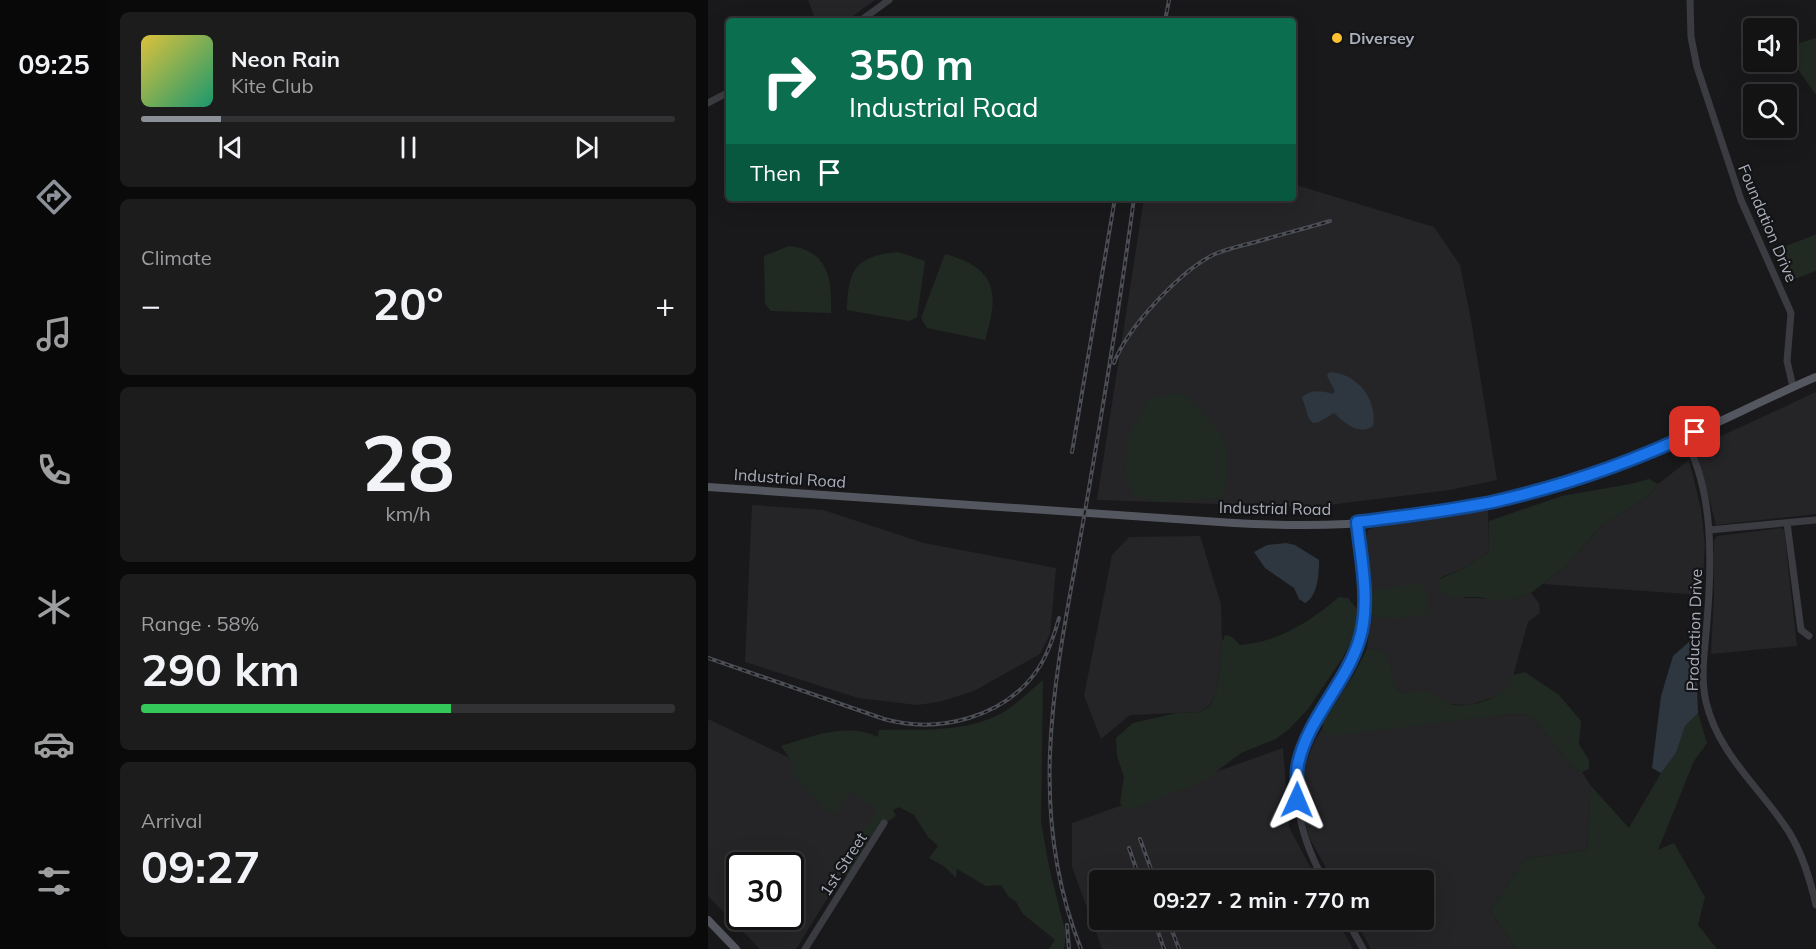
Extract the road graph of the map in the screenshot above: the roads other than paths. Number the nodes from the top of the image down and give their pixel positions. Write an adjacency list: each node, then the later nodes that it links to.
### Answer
1 (889, 0): 3 (street)
2 (1690, 0): 7 (street, Foundation Drive)
3 (864, 18)
4 (726, 94): 5 (street)
5 (708, 103)
6 (1816, 377): 7 (main road, Industrial Road)
7 (1793, 387): 8 (main road, Industrial Road)
8 (1684, 437): 11 (main road, Industrial Road); 13 (street, Production Drive)
9 (708, 487): 11 (main road, Industrial Road)
10 (1816, 520): 12 (street)
11 (1357, 522): 16 (street)
12 (1787, 523): 13 (street); 14 (street)
13 (1709, 530): 17 (street, Production Drive)
14 (1809, 636)
15 (884, 824): 21 (street, 1st Street)
16 (1318, 870)
17 (1816, 905)
18 (708, 920): 20 (main road)
19 (1353, 930): 22 (street)
20 (736, 949)
21 (805, 949)
22 (1363, 949)

